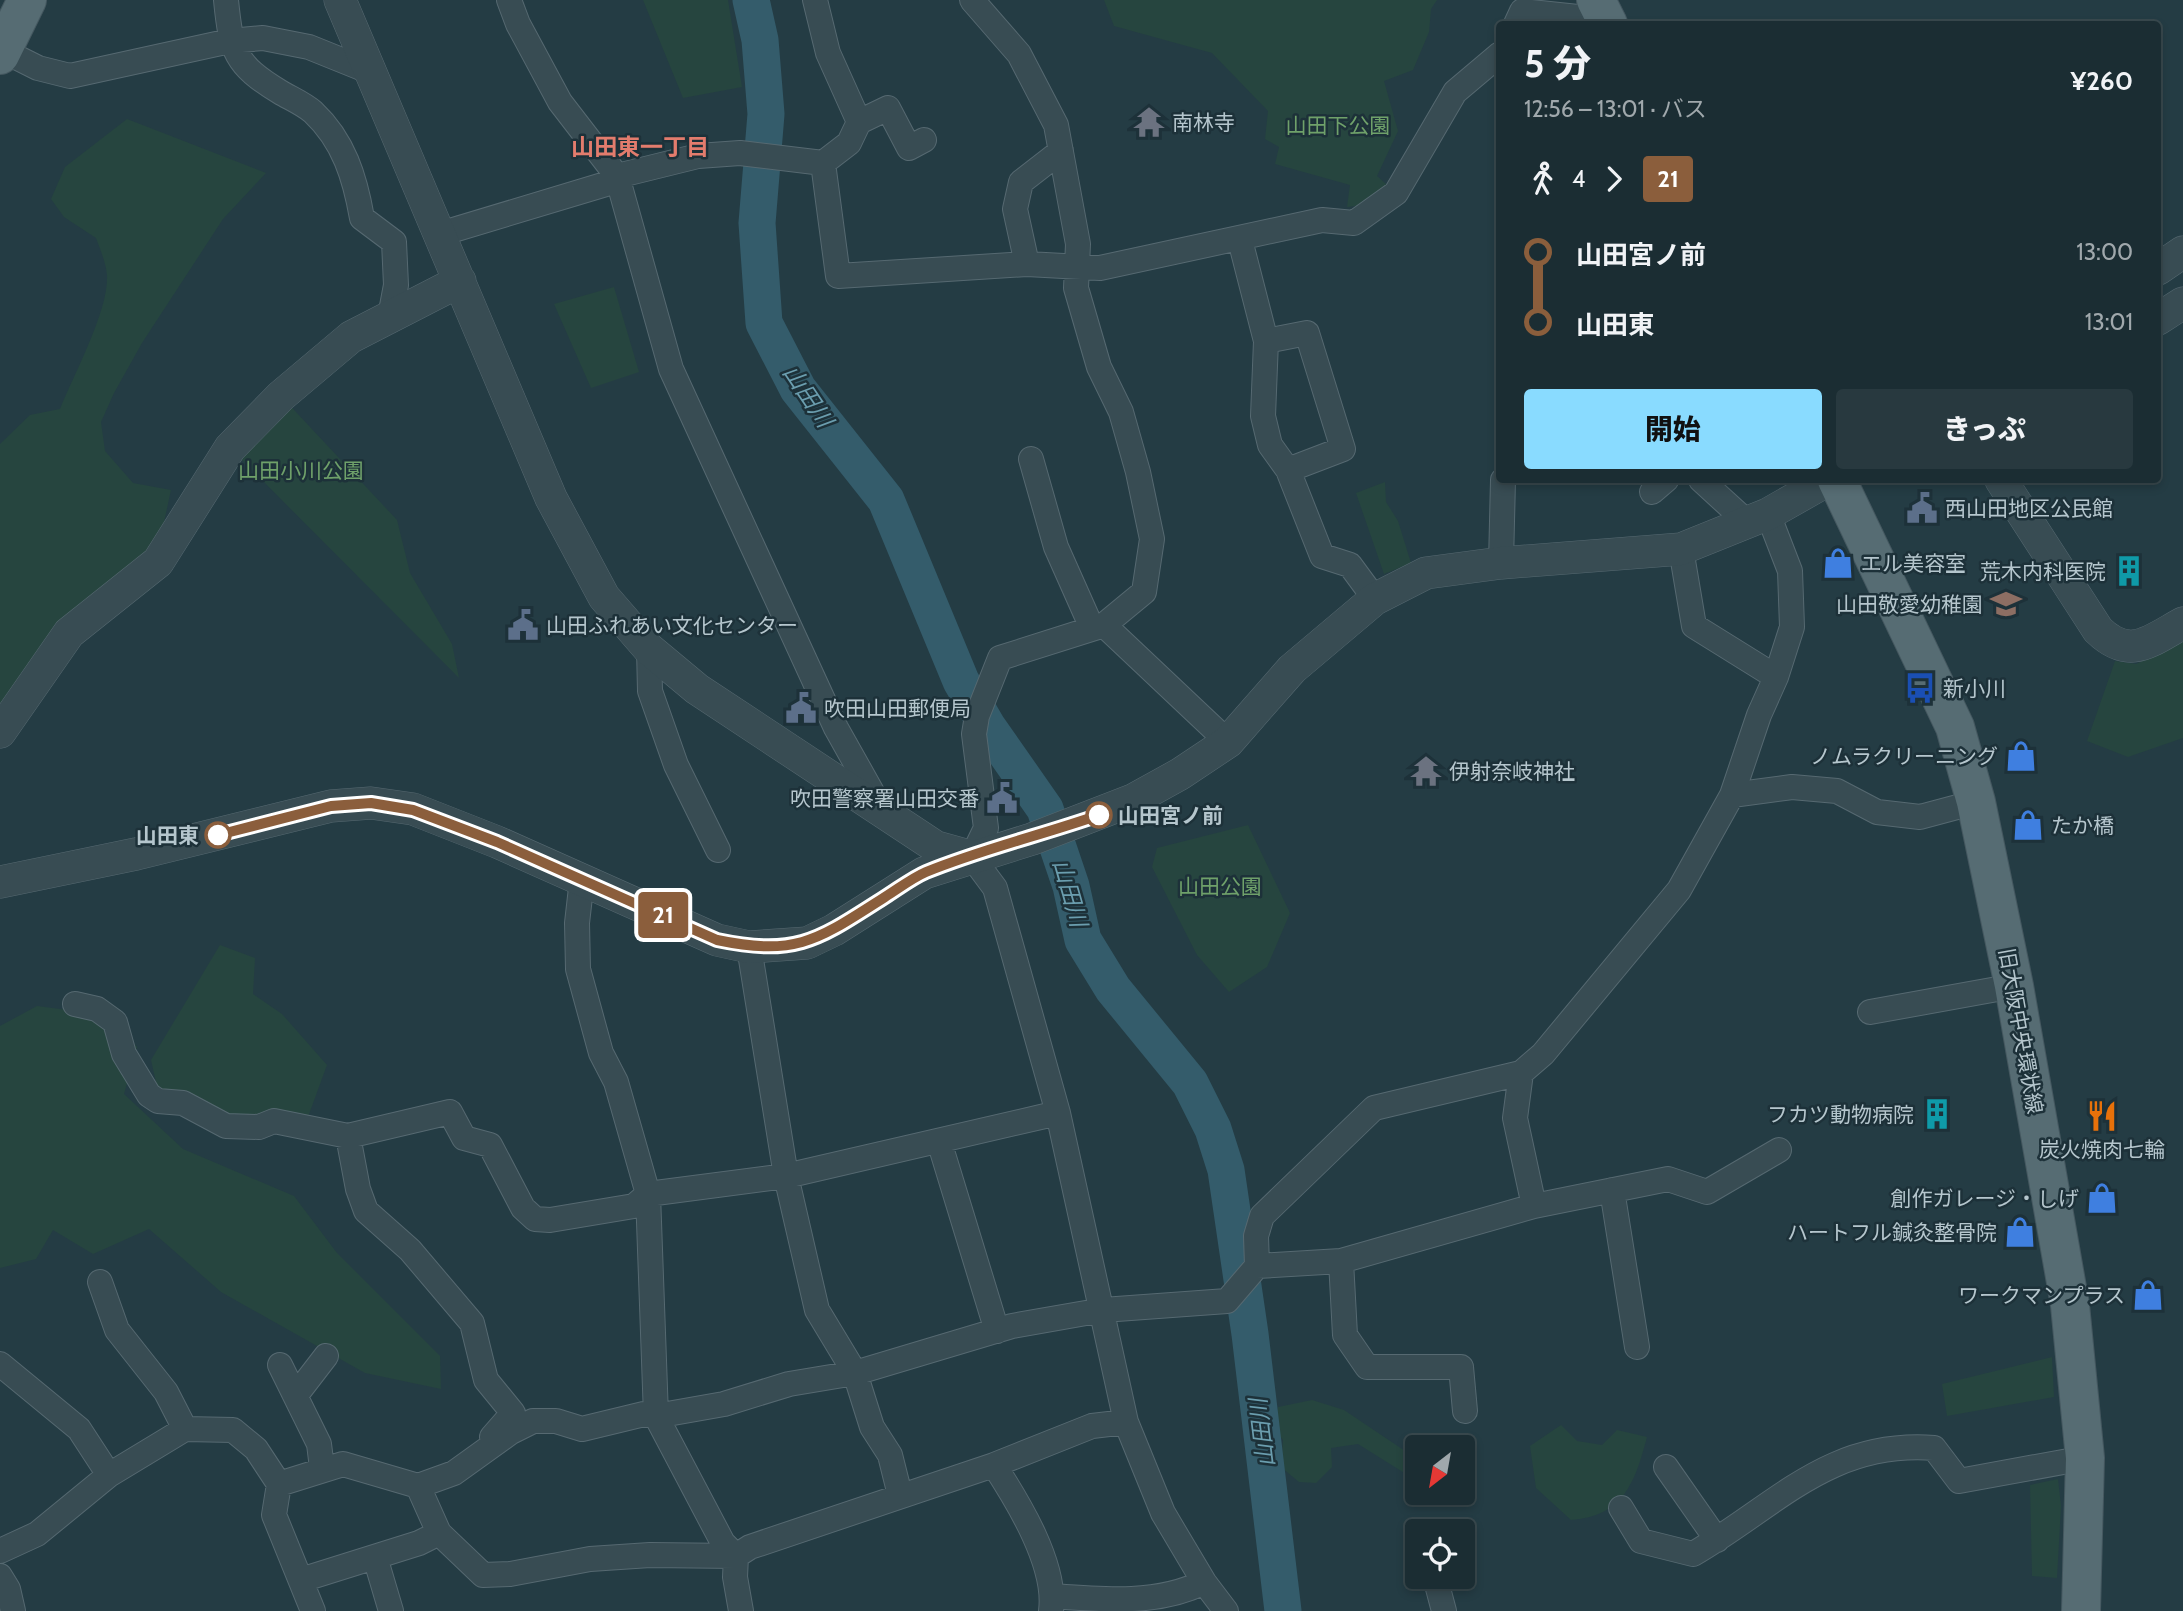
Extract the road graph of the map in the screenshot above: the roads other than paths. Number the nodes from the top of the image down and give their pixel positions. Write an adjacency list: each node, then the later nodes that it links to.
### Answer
1 (27, 0): 10 (main road)
2 (226, 0): 9 (street)
3 (340, 0): 12 (street)
4 (509, 0): 17 (street)
5 (815, 0): 13 (street)
6 (972, 0): 15 (street)
7 (1603, 15): 8 (street)
8 (1517, 21)
9 (230, 41): 10 (street); 12 (street); 26 (street)
10 (1, 52)
11 (1496, 57): 19 (street)
12 (371, 72): 18 (street)
13 (859, 122): 14 (street); 16 (street)
14 (924, 140)
15 (1061, 151): 21 (street); 23 (street)
16 (823, 163): 17 (street); 21 (street)
17 (617, 176): 18 (street); 48 (street)
18 (440, 234): 24 (street)
19 (1240, 240): 23 (street); 28 (street)
20 (2183, 253): 22 (street)
21 (1027, 264): 23 (street)
22 (2161, 267)
23 (1077, 269): 41 (street)
24 (460, 281): 26 (street); 42 (street)
25 (2183, 303): 27 (street)
26 (390, 317): 44 (street)
27 (2161, 317)
28 (1266, 341): 30 (street); 30 (street)
29 (1031, 459): 41 (street)
30 (1288, 470): 39 (street)
31 (1503, 483): 38 (street)
32 (1705, 483): 36 (street)
33 (1822, 483): 36 (street)
34 (1838, 483): 47 (main road, 旧大阪中央環状線)
35 (2003, 483): 40 (street)
36 (1757, 518): 37 (street); 43 (street)
37 (1681, 550): 38 (street); 43 (street)
38 (1501, 563): 39 (street)
39 (1375, 599): 45 (street)
40 (2183, 623)
41 (1098, 627): 45 (street); 50 (street)
42 (649, 649): 48 (street); 49 (street)
43 (1776, 677): 46 (street)
44 (0, 732)
45 (1228, 742): 50 (street)
46 (1732, 795): 47 (street); 57 (street)
47 (1976, 802): 54 (main road, 旧大阪中央環状線)
48 (882, 810): 50 (street)
49 (718, 850)
50 (972, 857): 53 (street); 58 (street)
51 (582, 879): 52 (street); 53 (street); 64 (street)
52 (0, 881)
53 (749, 947): 62 (street)
54 (2014, 985): 56 (street); 82 (main road, 旧大阪中央環状線)
55 (75, 1004): 59 (street)
56 (1870, 1012)
57 (1521, 1073): 65 (street); 67 (street)
58 (1058, 1113): 60 (street); 69 (street)
59 (348, 1136): 64 (street); 81 (street)
60 (939, 1141): 62 (street); 70 (street)
61 (1779, 1150): 63 (street)
62 (786, 1176): 64 (street); 75 (street)
63 (1612, 1190): 65 (street); 71 (street)
64 (648, 1194): 78 (street)
65 (1534, 1206): 66 (street)
66 (1341, 1261): 67 (street); 77 (street)
67 (1257, 1266): 69 (street)
68 (100, 1282): 80 (street)
69 (1103, 1310): 70 (street); 79 (street)
70 (997, 1331): 75 (street)
71 (1637, 1347)
72 (326, 1356): 76 (street)
73 (0, 1364): 86 (street)
74 (280, 1365): 76 (street)
75 (855, 1373): 78 (street); 89 (street)
76 (296, 1395): 85 (street)
77 (1465, 1412)
78 (656, 1416): 81 (street); 94 (street)
79 (1126, 1422): 83 (street); 98 (street)
80 (185, 1429): 86 (street); 87 (street)
81 (482, 1452): 88 (street)
82 (2085, 1458): 92 (street); 107 (main road, 旧大阪中央環状線)
83 (994, 1465): 89 (street); 100 (street)
84 (1666, 1467): 92 (street)
85 (322, 1468): 87 (street); 88 (street)
86 (109, 1475): 93 (street)
87 (279, 1483): 97 (street)
88 (418, 1486): 91 (street)
89 (900, 1495): 94 (street)
90 (1621, 1508): 92 (street)
91 (439, 1533): 94 (street); 95 (street)
92 (1717, 1540)
93 (0, 1550)
94 (736, 1556): 104 (street)
95 (375, 1557): 97 (street); 103 (street)
96 (0, 1576): 101 (street)
97 (301, 1580): 102 (street)
98 (1204, 1582): 100 (street); 105 (street)
99 (1438, 1589): 106 (street)
100 (1052, 1603)
101 (13, 1611)
102 (313, 1611)
103 (391, 1611)
104 (741, 1611)
105 (1226, 1611)
106 (1444, 1611)
107 (2081, 1611)

